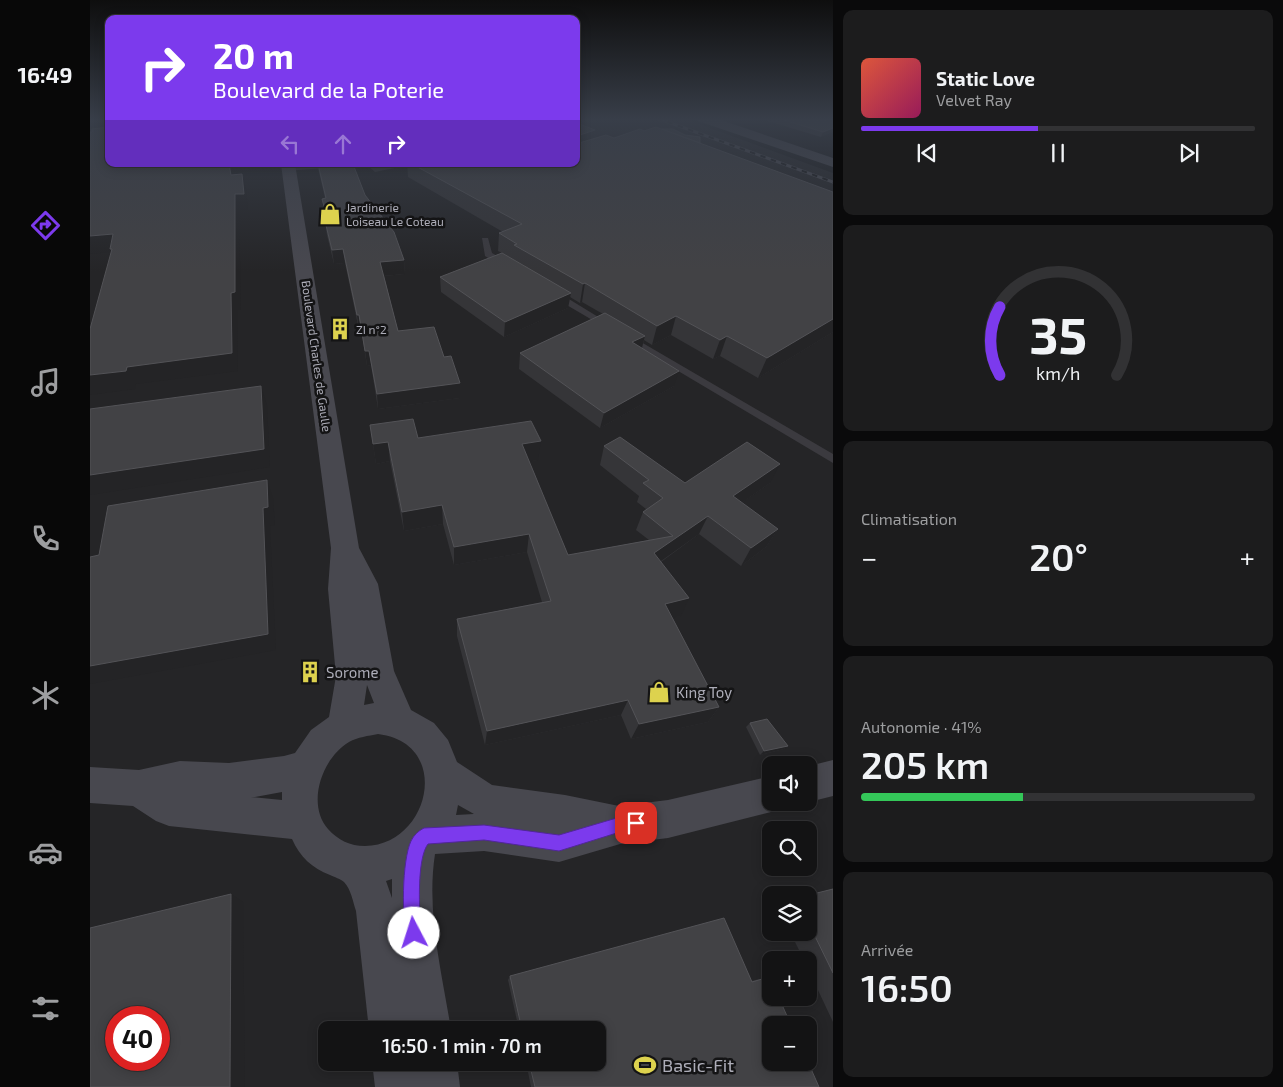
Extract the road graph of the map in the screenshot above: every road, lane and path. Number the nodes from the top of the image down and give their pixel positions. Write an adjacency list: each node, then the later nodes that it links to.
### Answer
1 (288, 169): 6 (street, Boulevard Charles de Gaulle)
2 (485, 240): 3 (lane)
3 (513, 270)
4 (547, 289): 5 (lane)
5 (833, 459)
6 (345, 548): 7 (street, Boulevard Charles de Gaulle); 8 (street, Boulevard Charles de Gaulle)
7 (399, 721): 8 (street); 10 (street)
8 (344, 728): 9 (street)
9 (306, 767): 14 (street); 16 (street)
10 (443, 774): 17 (street); 18 (street)
11 (833, 778): 12 (street)
12 (817, 782)
13 (90, 785): 14 (street)
14 (139, 788): 16 (street)
15 (762, 796): 17 (street)
16 (303, 821): 19 (street)
17 (620, 825): 18 (street)
18 (421, 841): 19 (street); 21 (street)
19 (356, 864): 20 (street)
20 (390, 1021)
21 (428, 1021)
22 (396, 1071): 24 (street)
23 (435, 1071): 25 (street)
24 (398, 1087)
25 (437, 1087)

